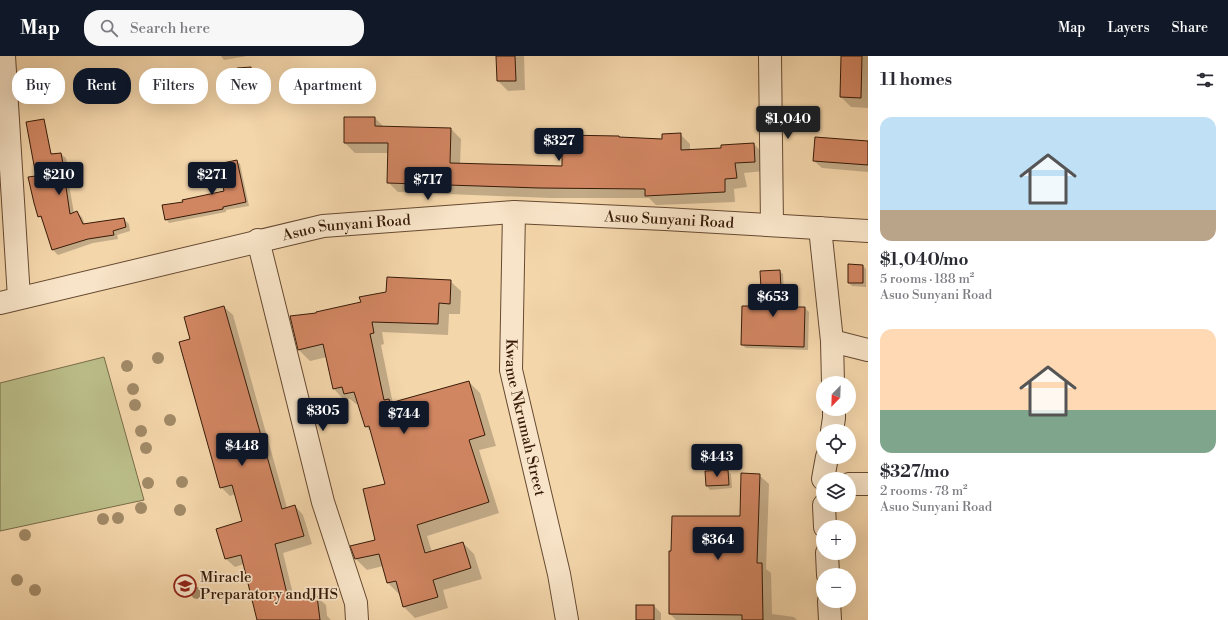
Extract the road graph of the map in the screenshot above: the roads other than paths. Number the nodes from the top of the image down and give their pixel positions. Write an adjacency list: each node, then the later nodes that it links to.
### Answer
1 (4, 56): 8 (street)
2 (770, 56): 4 (street)
3 (514, 212): 4 (street, Asuo Sunyani Road); 7 (street, Asuo Sunyani Road); 16 (street, Kwame Nkrumah Street)
4 (772, 225): 5 (street, Asuo Sunyani Road)
5 (820, 228): 6 (street, Asuo Sunyani Road); 9 (street)
6 (868, 231)
7 (258, 240): 8 (street, Asuo Sunyani Road); 15 (street)
8 (9, 300)
9 (832, 341): 10 (street); 11 (street)
10 (868, 350)
11 (833, 376)
12 (856, 484): 13 (street)
13 (868, 484)
14 (829, 608): 17 (street)
15 (357, 620)
16 (567, 620)
17 (830, 620)

